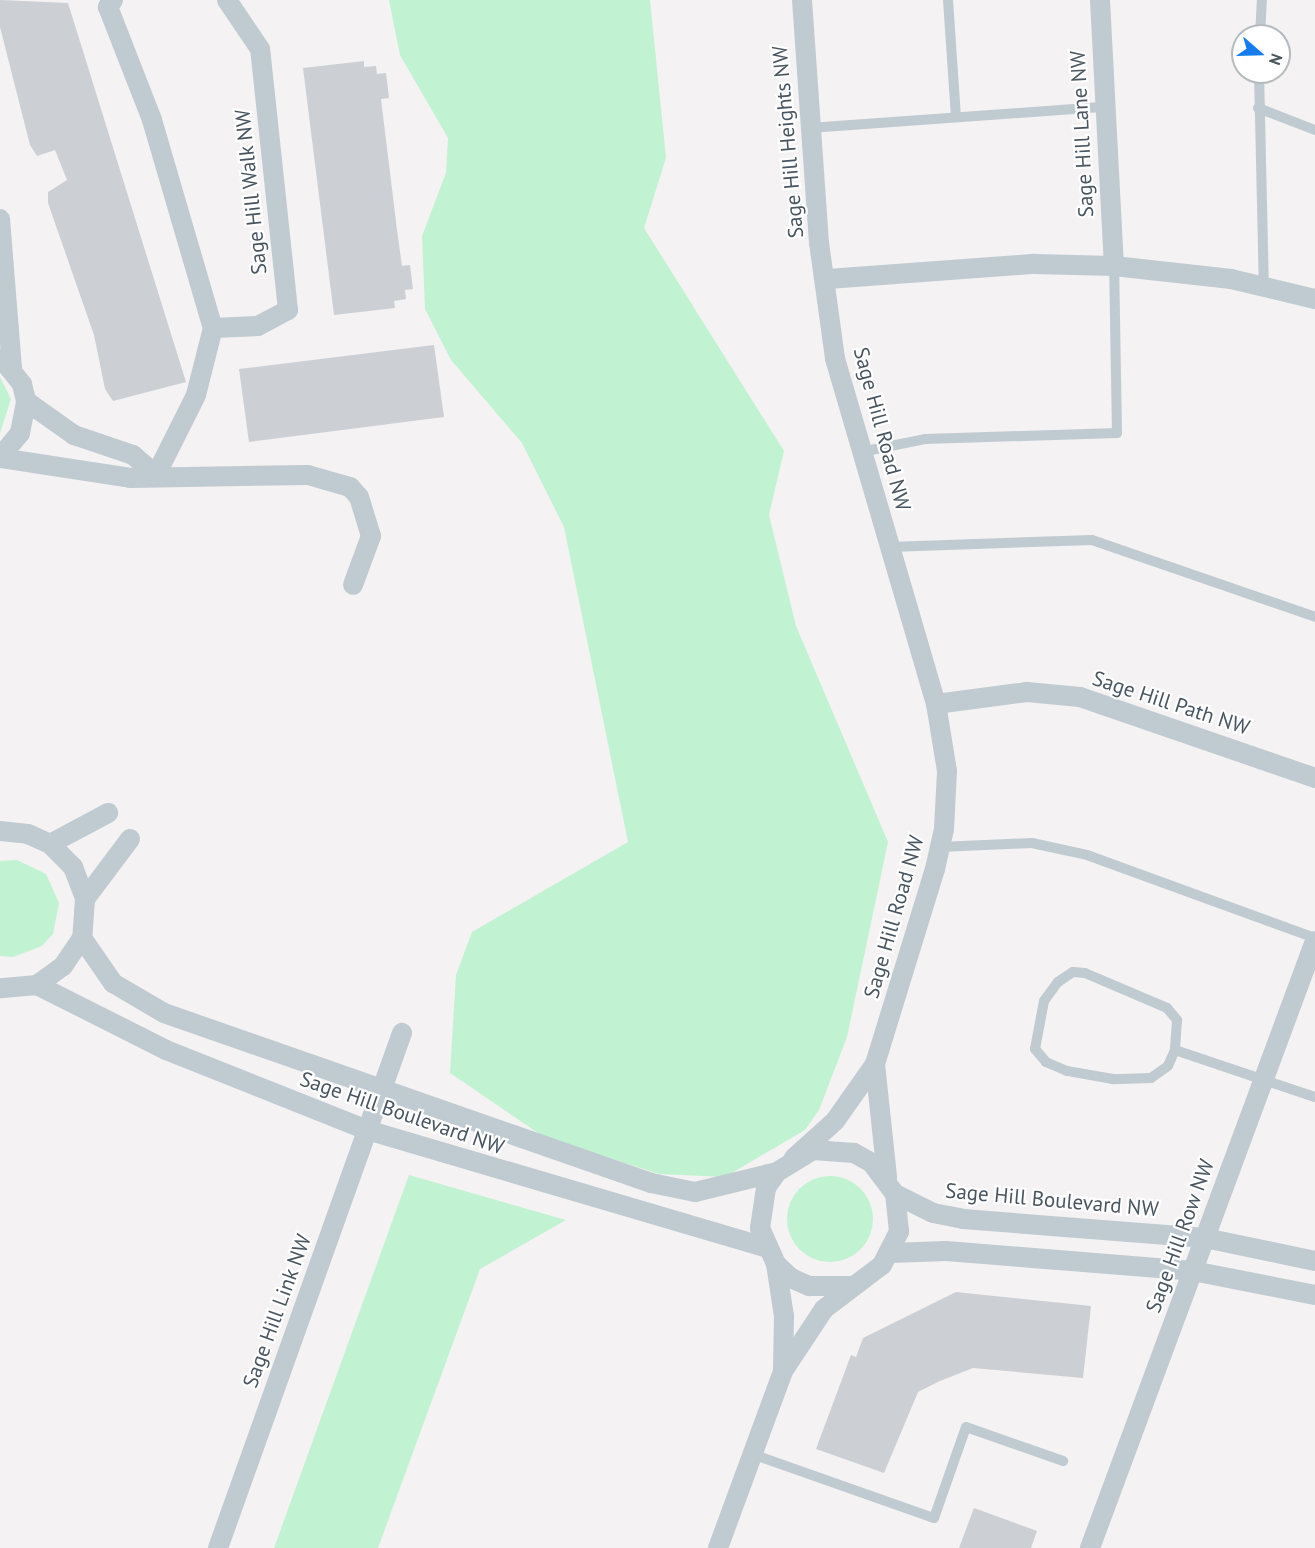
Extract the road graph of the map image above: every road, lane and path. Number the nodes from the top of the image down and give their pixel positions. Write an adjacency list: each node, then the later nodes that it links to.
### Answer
1 (113, 0): 19 (street)
2 (227, 0): 19 (street, Sage Hill Walk NW)
3 (802, 0): 12 (street, Sage Hill Heights NW)
4 (948, 0): 11 (lane)
5 (1100, 0): 9 (street, Sage Hill Lane NW)
6 (1262, 0): 7 (lane)
7 (1261, 24)
8 (1259, 84): 10 (lane)
9 (1104, 107): 11 (lane); 15 (street, Sage Hill Lane NW)
10 (1258, 108): 13 (lane); 17 (lane)
11 (956, 117): 12 (lane)
12 (809, 128): 16 (street, Sage Hill Heights NW)
13 (1315, 130)
14 (0, 219): 20 (street)
15 (1114, 266): 16 (street); 17 (street); 22 (lane)
16 (828, 279): 22 (street, Sage Hill Road NW)
17 (1264, 286): 18 (street)
18 (1315, 299)
19 (213, 328): 24 (street)
20 (6, 363): 21 (street)
21 (26, 401): 23 (street); 24 (street)
22 (861, 452): 25 (street, Sage Hill Road NW)
23 (0, 458): 24 (street)
24 (156, 475): 26 (street)
25 (890, 547): 27 (lane); 28 (street, Sage Hill Road NW)
26 (353, 585)
27 (1315, 616)
28 (936, 704): 29 (street, Sage Hill Path NW); 34 (street, Sage Hill Road NW)
29 (1315, 778)
30 (108, 813): 33 (street)
31 (2, 830): 33 (street)
32 (130, 839): 35 (street)
33 (50, 844): 35 (street)
34 (940, 846): 37 (lane); 42 (street, Sage Hill Road NW)
35 (85, 899): 36 (street)
36 (82, 938): 38 (street); 44 (street, Sage Hill Boulevard NW)
37 (1315, 940): 43 (street, Sage Hill Row NW)
38 (37, 985): 39 (street); 46 (street, Sage Hill Boulevard NW)
39 (0, 988)
40 (402, 1033): 44 (street, Sage Hill Link NW)
41 (1175, 1050): 41 (lane); 43 (lane)
42 (875, 1064): 47 (street, Sage Hill Road NW); 49 (street, Sage Hill Road NW)
43 (1264, 1079): 45 (lane); 50 (street, Sage Hill Row NW)
44 (381, 1090): 46 (street, Sage Hill Link NW); 48 (street, Sage Hill Boulevard NW)
45 (1315, 1097)
46 (367, 1130): 51 (street, Sage Hill Boulevard NW); 61 (street, Sage Hill Link NW)
47 (794, 1158): 48 (street); 49 (street)
48 (777, 1172): 51 (street)
49 (891, 1186): 50 (street, Sage Hill Boulevard NW); 52 (street)
50 (1205, 1238): 53 (street, Sage Hill Boulevard NW); 55 (street, Sage Hill Row NW)
51 (765, 1247): 54 (street)
52 (891, 1253): 55 (street); 56 (street)
53 (1315, 1261)
54 (776, 1264): 56 (street); 58 (street)
55 (1193, 1271): 57 (street); 63 (street, Sage Hill Row NW)
56 (849, 1286): 58 (street)
57 (1315, 1294)
58 (783, 1371): 59 (street)
59 (752, 1454): 60 (lane); 62 (street)
60 (1063, 1461)
61 (218, 1548)
62 (718, 1548)
63 (1090, 1548)

